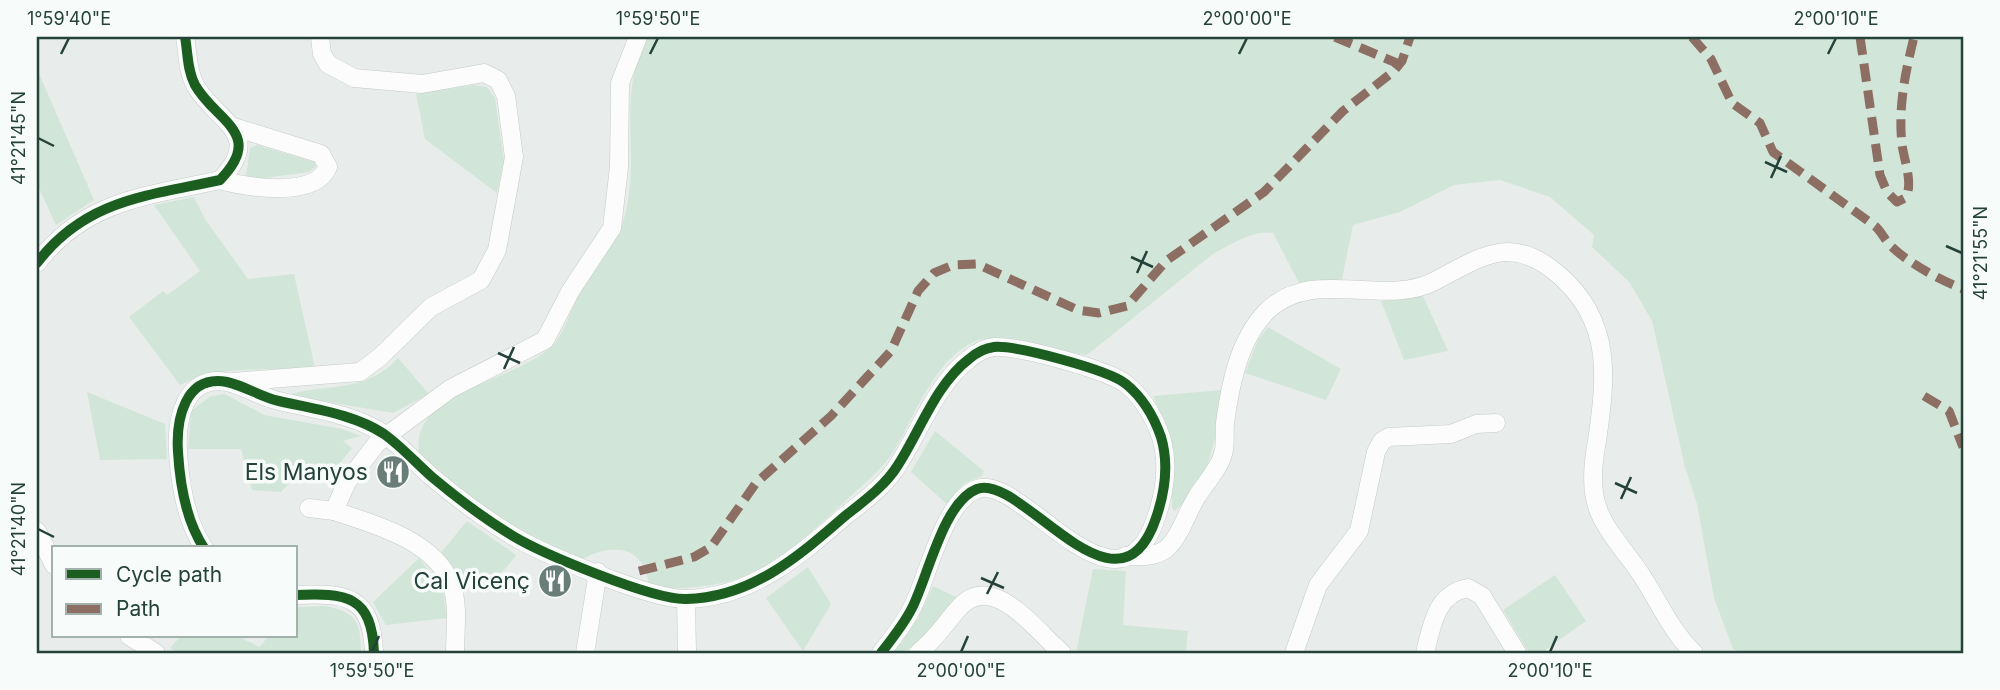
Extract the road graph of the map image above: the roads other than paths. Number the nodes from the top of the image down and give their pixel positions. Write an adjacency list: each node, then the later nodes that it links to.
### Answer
1 (185, 37): 4 (street)
2 (320, 37): 7 (street)
3 (638, 37): 9 (street)
4 (234, 127): 5 (street); 5 (street)
5 (220, 180): 6 (street)
6 (37, 263)
7 (229, 383): 9 (street); 13 (street)
8 (1496, 423): 28 (street)
9 (386, 436): 11 (street); 16 (street)
10 (309, 508): 11 (street)
11 (334, 511): 22 (street)
12 (37, 531): 15 (street)
13 (203, 546)
14 (1125, 556): 18 (street); 25 (street); 31 (street)
15 (52, 561)
16 (598, 572): 18 (street); 23 (street)
17 (298, 595): 21 (street)
18 (686, 599): 24 (street)
19 (132, 638): 20 (street)
20 (156, 653)
21 (374, 653)
22 (455, 653)
23 (585, 653)
24 (687, 653)
25 (881, 653)
26 (918, 653): 27 (street)
27 (1062, 653)
28 (1294, 653)
29 (1425, 653): 30 (street)
30 (1517, 653)
31 (1694, 653)

